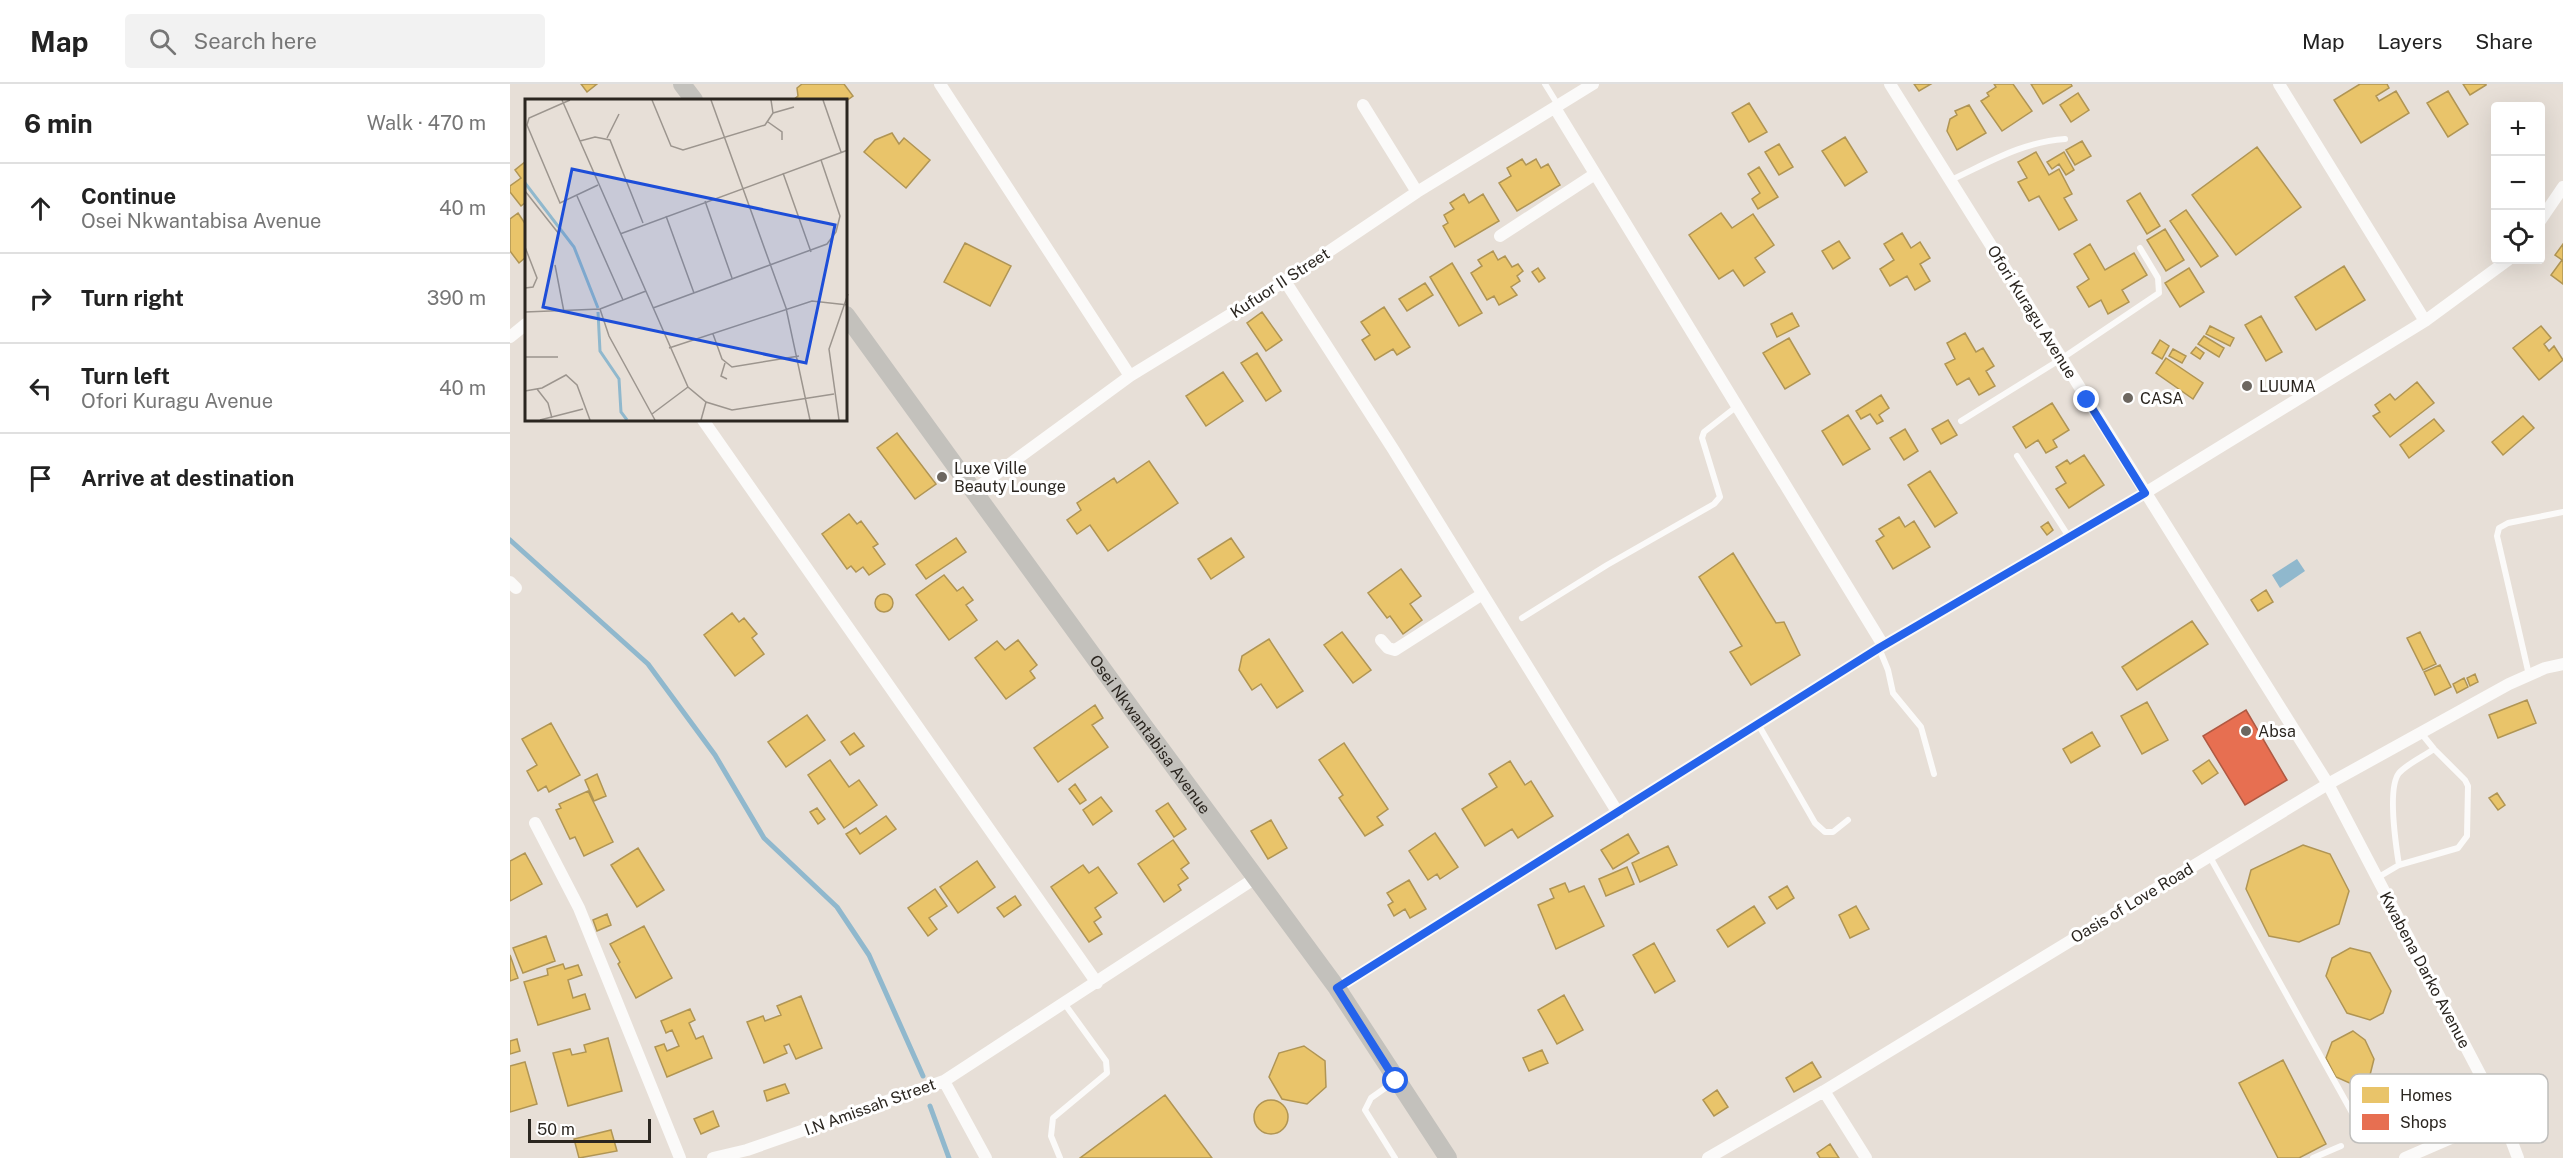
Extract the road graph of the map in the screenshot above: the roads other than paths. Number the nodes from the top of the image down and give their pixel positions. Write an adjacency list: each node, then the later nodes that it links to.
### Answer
1 (682, 84): 7 (street)
2 (940, 84): 25 (street)
3 (1545, 84): 9 (lane)
4 (1593, 84): 9 (street, Kufuor II Street)
5 (1890, 84): 12 (street, Ofori Kuragu Avenue)
6 (2279, 84): 21 (street)
7 (693, 99)
8 (1363, 105): 14 (street)
9 (1557, 107): 11 (street); 14 (street, Kufuor II Street)
10 (2066, 139): 12 (lane)
11 (1595, 174): 16 (street); 26 (street)
12 (1950, 180): 24 (street, Ofori Kuragu Avenue)
13 (2563, 187): 15 (street)
14 (1417, 192): 19 (street, Kufuor II Street)
15 (2545, 216)
16 (1500, 236)
17 (2140, 248): 24 (lane)
18 (2503, 264): 21 (street)
19 (1285, 281): 25 (street, Kufuor II Street); 34 (street)
20 (848, 318): 30 (street, Osei Nkwantabisa Avenue)
21 (2425, 321): 31 (street)
22 (525, 325): 23 (street)
23 (510, 337)
24 (2061, 359): 27 (lane); 31 (street, Ofori Kuragu Avenue)
25 (1130, 376): 30 (street, Kufuor II Street)
26 (1736, 406): 35 (lane); 37 (street)
27 (1961, 421)
28 (704, 422): 52 (street)
29 (2017, 456): 33 (lane)
30 (973, 490): 50 (street, Osei Nkwantabisa Avenue)
31 (2145, 493): 33 (street); 44 (street, Ofori Kuragu Avenue)
32 (2563, 512): 39 (lane)
33 (2069, 537): 37 (street)
34 (1481, 595): 36 (street); 45 (street)
35 (1522, 618)
36 (1381, 639)
37 (1881, 646): 40 (street); 43 (lane)
38 (2563, 664): 39 (street, Oasis of Love Road)
39 (2529, 675): 41 (street, Oasis of Love Road)
40 (1758, 724): 45 (street); 46 (lane)
41 (2421, 733): 42 (lane); 44 (street, Oasis of Love Road)
42 (2434, 749): 49 (lane); 49 (lane)
43 (1934, 774)
44 (2328, 784): 48 (street, Oasis of Love Road); 51 (street, Kwabena Darko Avenue)
45 (1618, 813): 53 (street)
46 (1848, 820)
47 (535, 823): 63 (street)
48 (2209, 856): 58 (street, Oasis of Love Road); 59 (lane)
49 (2399, 865): 51 (lane)
50 (1257, 877): 52 (street); 53 (street, Osei Nkwantabisa Avenue)
51 (2377, 878): 55 (street, Kwabena Darko Avenue)
52 (1097, 983): 54 (street)
53 (1337, 988): 57 (street, Osei Nkwantabisa Avenue)
54 (1064, 1003): 56 (street); 66 (lane)
55 (2480, 1074)
56 (944, 1081): 64 (street, I.N Amissah Street); 65 (street, I.N Amissah Street)
57 (1396, 1081): 67 (lane); 68 (street, Osei Nkwantabisa Avenue)
58 (1824, 1091): 69 (street, Oasis of Love Road); 70 (street)
59 (2350, 1109)
60 (2440, 1143): 72 (street)
61 (2512, 1143): 73 (street, Kwabena Darko Avenue)
62 (2341, 1146): 71 (lane)
63 (680, 1158)
64 (712, 1158)
65 (986, 1158)
66 (1060, 1158)
67 (1395, 1158)
68 (1447, 1158)
69 (1708, 1158)
70 (1866, 1158)
71 (2313, 1158)
72 (2405, 1158)
73 (2518, 1158)

